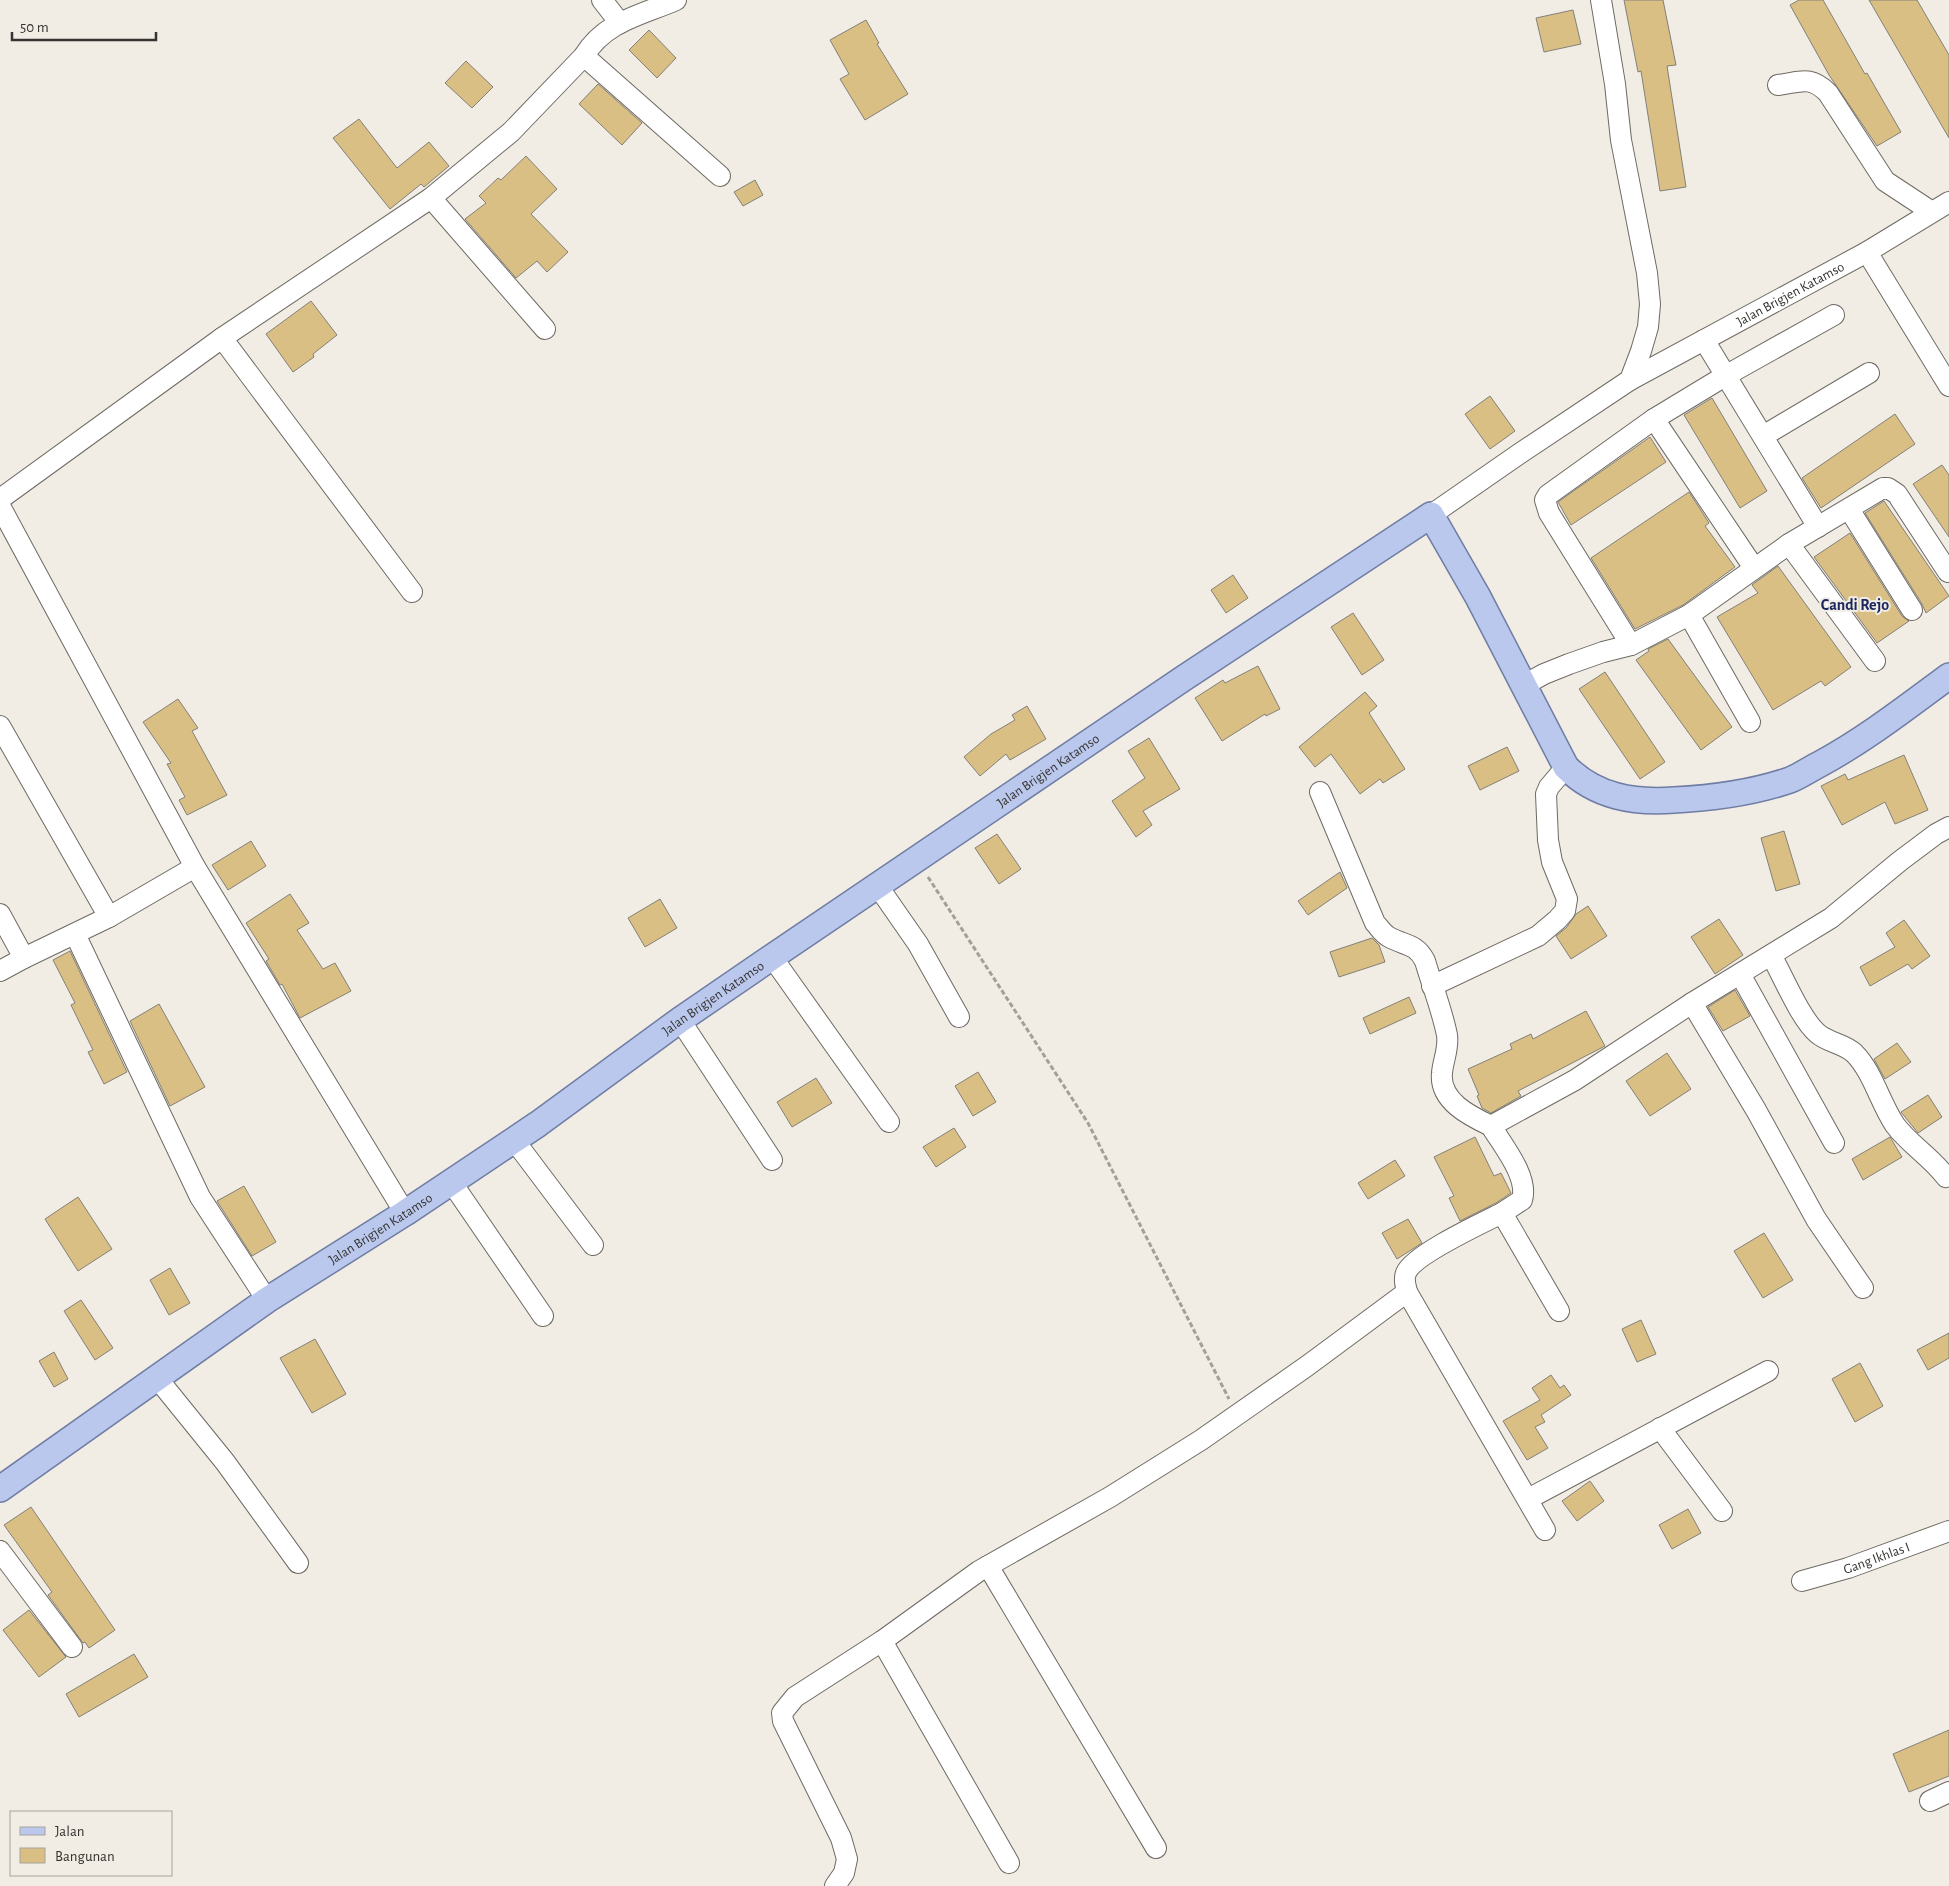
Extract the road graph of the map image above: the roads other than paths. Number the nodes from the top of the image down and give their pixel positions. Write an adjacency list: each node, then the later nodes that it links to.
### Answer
1 (602, 0): 4 (street)
2 (676, 0): 4 (street)
3 (1601, 0): 17 (street)
4 (620, 23): 5 (street)
5 (584, 56): 7 (street); 8 (street)
6 (1778, 86): 9 (street)
7 (720, 176)
8 (431, 198): 12 (street); 13 (street)
9 (1941, 207): 10 (street, Jalan Brigjen Katamso)
10 (1867, 252): 14 (street, Jalan Brigjen Katamso); 18 (street)
11 (1834, 315): 16 (street)
12 (545, 329)
13 (222, 338): 21 (street); 29 (street)
14 (1704, 340): 16 (street); 17 (street, Jalan Brigjen Katamso)
15 (1869, 373): 20 (street)
16 (1725, 376): 19 (street); 20 (street)
17 (1630, 380): 24 (street, Jalan Brigjen Katamso)
18 (1949, 386)
19 (1654, 419): 27 (street); 32 (street)
20 (1763, 436): 25 (street)
21 (0, 500)
22 (0, 506): 41 (street)
23 (1849, 509): 25 (street); 28 (street); 30 (street)
24 (1431, 515): 35 (main road); 42 (main road, Jalan Brigjen Katamso)
25 (1818, 527): 26 (street)
26 (1789, 544): 27 (street); 33 (street)
27 (1754, 568): 31 (street)
28 (1948, 572)
29 (412, 592)
30 (1912, 610)
31 (1689, 615): 32 (street); 36 (street)
32 (1631, 645): 35 (street)
33 (1875, 662)
34 (1949, 676): 38 (main road)
35 (1524, 685): 38 (main road)
36 (1750, 722)
37 (0, 726): 44 (street)
38 (1566, 767): 51 (street)
39 (1320, 792): 51 (street)
40 (1949, 827): 46 (street)
41 (195, 867): 44 (street); 62 (street)
42 (877, 885): 47 (main road, Jalan Brigjen Katamso); 53 (street)
43 (0, 914): 48 (street)
44 (109, 918): 45 (street)
45 (75, 934): 48 (street); 67 (street)
46 (1772, 954): 50 (street); 60 (street)
47 (772, 957): 54 (main road, Jalan Brigjen Katamso); 55 (street)
48 (24, 958): 49 (street)
49 (0, 971)
50 (1740, 974): 52 (street); 58 (street)
51 (1432, 986): 56 (street)
52 (1692, 1003): 56 (street); 65 (street)
53 (959, 1017)
54 (680, 1020): 57 (main road, Jalan Brigjen Katamso); 59 (street)
55 (889, 1122)
56 (1491, 1126): 63 (street)
57 (514, 1140): 61 (main road, Jalan Brigjen Katamso); 64 (street)
58 (1834, 1142)
59 (772, 1160)
60 (1948, 1180)
61 (452, 1183): 62 (main road, Jalan Brigjen Katamso); 69 (street)
62 (405, 1213): 67 (main road, Jalan Brigjen Katamso)
63 (1502, 1213): 66 (street); 68 (street)
64 (593, 1245)
65 (1863, 1288)
66 (1407, 1292): 74 (street); 80 (street)
67 (267, 1300): 71 (main road, Jalan Brigjen Katamso)
68 (1559, 1311)
69 (543, 1316)
70 (1768, 1371): 72 (street)
71 (157, 1378): 73 (main road, Jalan Brigjen Katamso); 79 (street)
72 (1660, 1428): 74 (street); 75 (street)
73 (0, 1489)
74 (1528, 1499): 76 (street)
75 (1722, 1511)
76 (1545, 1530)
77 (1949, 1531): 81 (street, Gang Ikhlas I)
78 (0, 1551): 83 (street)
79 (298, 1563)
80 (988, 1566): 82 (street); 86 (street)
81 (1802, 1580)
82 (882, 1641): 87 (street); 88 (street)
83 (72, 1647)
84 (1949, 1792): 85 (street)
85 (1930, 1801)
86 (1156, 1848)
87 (1009, 1862)
88 (835, 1886)

